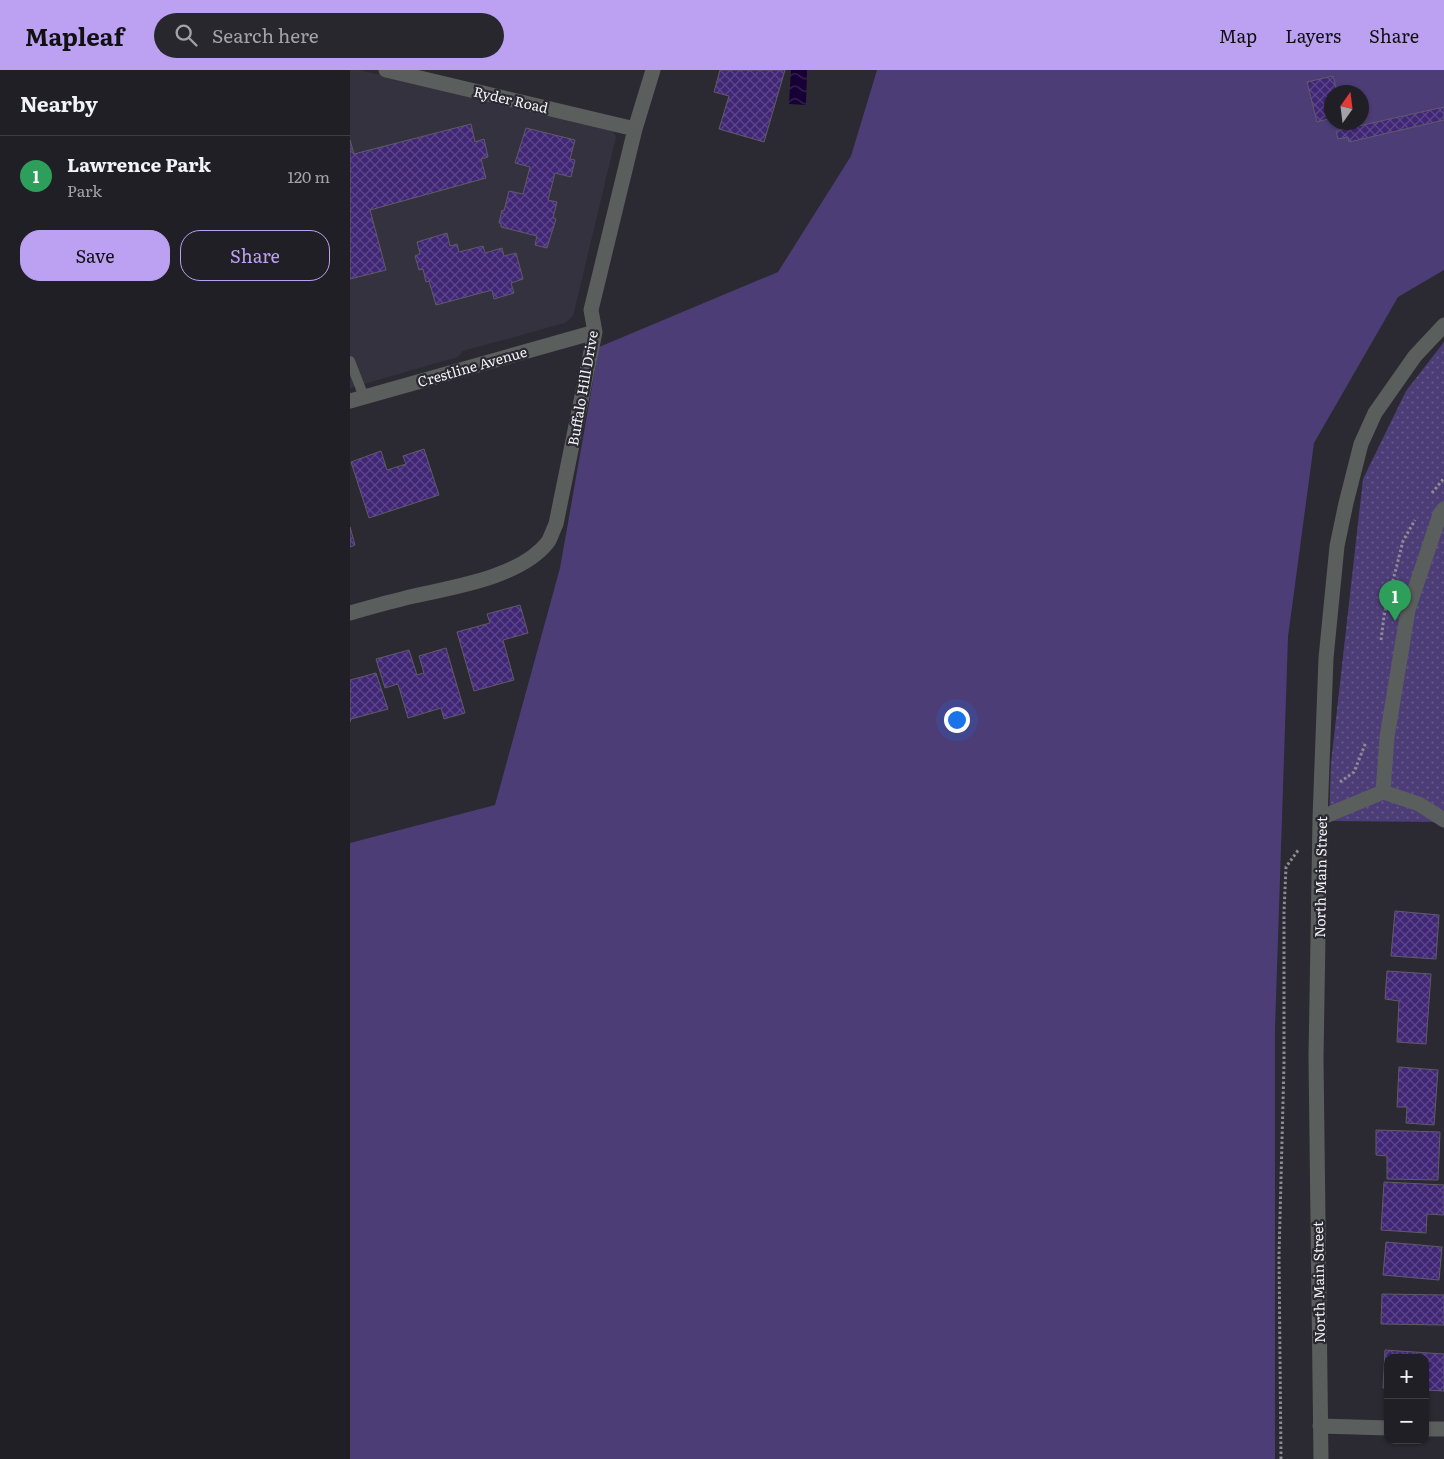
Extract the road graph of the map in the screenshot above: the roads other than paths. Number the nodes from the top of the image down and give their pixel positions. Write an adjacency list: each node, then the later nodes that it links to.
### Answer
1 (386, 70): 3 (street, Ryder Road)
2 (653, 70): 3 (street, Buffalo Hill Drive)
3 (635, 128): 5 (street, Buffalo Hill Drive)
4 (1444, 325): 11 (street, North Main Street)
5 (595, 332): 7 (street, Crestline Avenue); 9 (street, Buffalo Hill Drive)
6 (350, 361): 7 (lane)
7 (357, 399)
8 (1444, 509): 10 (street)
9 (350, 613)
10 (1384, 792): 11 (street); 12 (street)
11 (1320, 818): 13 (street, North Main Street)
12 (1444, 820)
13 (1320, 1426): 14 (street); 17 (street, North Main Street)
14 (1384, 1428)
15 (1429, 1429): 16 (street)
16 (1444, 1429)
17 (1320, 1459)

